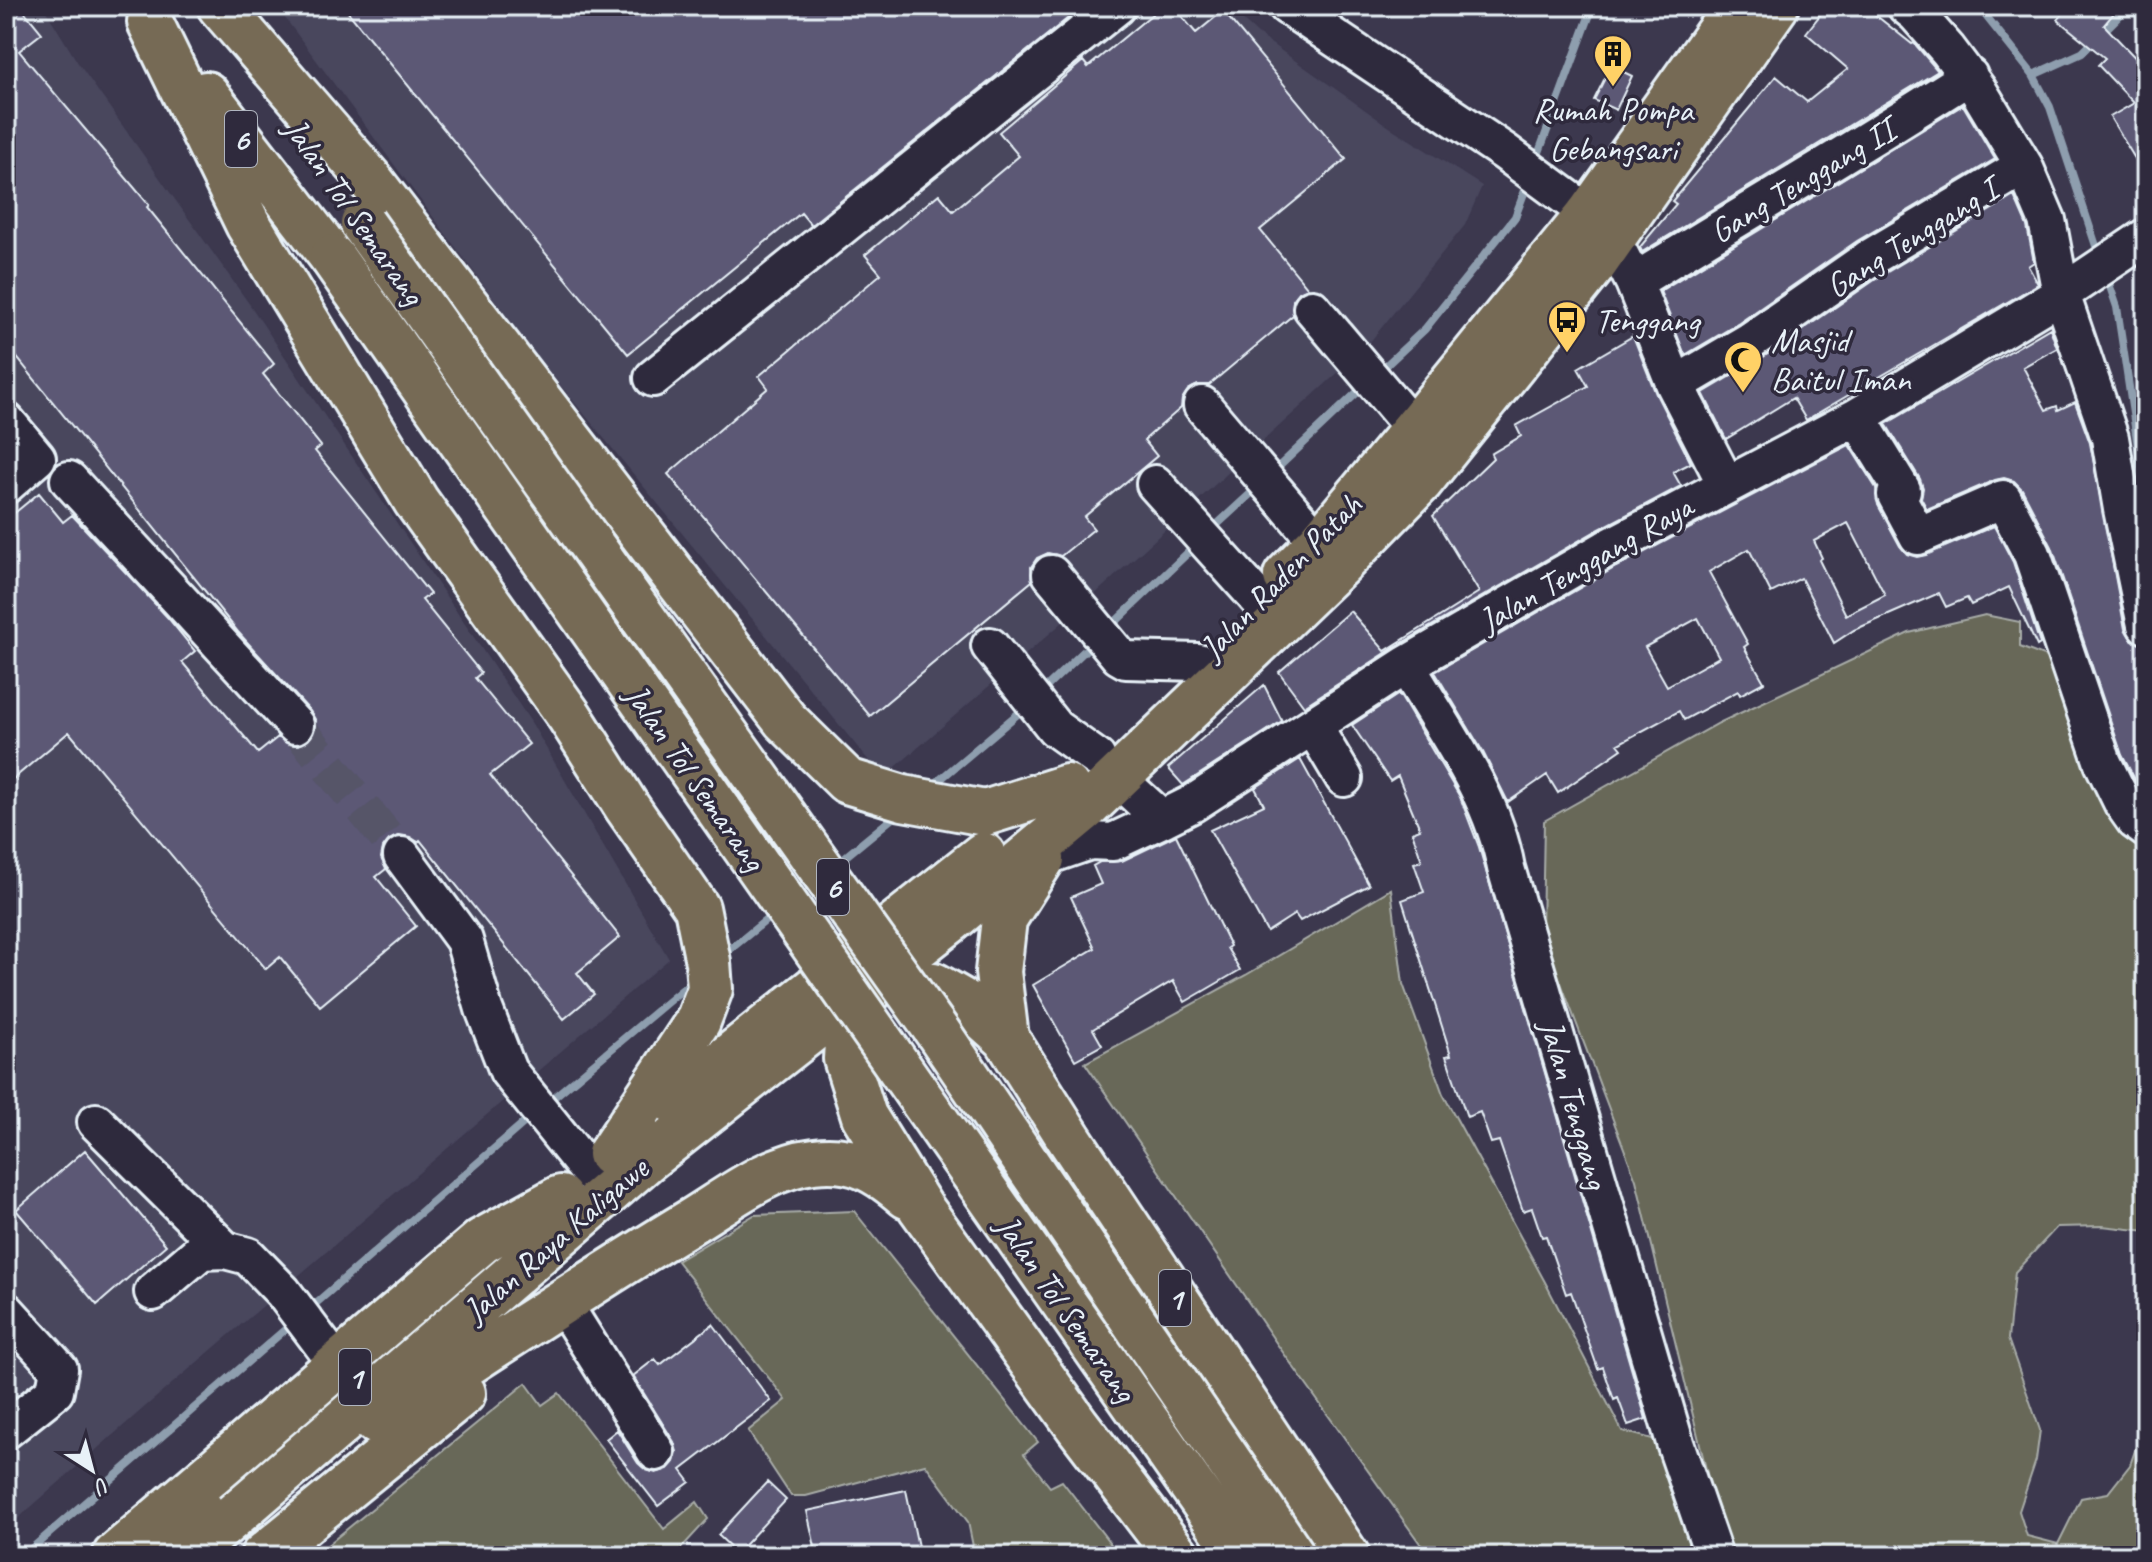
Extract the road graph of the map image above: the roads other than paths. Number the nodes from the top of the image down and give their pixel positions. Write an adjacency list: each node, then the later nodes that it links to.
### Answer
1 (218, 6): 35 (highway); 61 (highway, Jalan Tol Semarang / 6, bridge)
2 (1117, 6): 15 (street)
3 (1287, 6): 10 (street)
4 (1737, 6): 10 (highway, Jalan Raden Patah)
5 (1776, 6): 10 (highway, Jalan Raden Patah)
6 (1906, 6): 8 (street)
7 (145, 14): 45 (highway); 60 (highway, Jalan Tol Semarang / 6, bridge)
8 (1969, 76): 9 (street); 12 (street, Gang Tenggang II)
9 (2024, 166): 13 (street); 16 (street, Gang Tenggang I)
10 (1591, 218): 12 (street); 19 (highway, Jalan Raden Patah); 35 (highway, Jalan Raden Patah)
11 (2143, 240): 13 (street, Jalan Tenggang Raya)
12 (1634, 282): 16 (street)
13 (2064, 292): 18 (street, Jalan Tenggang Raya); 28 (street)
14 (1312, 308): 19 (street)
15 (653, 378)
16 (1675, 385): 23 (street)
17 (1202, 405): 25 (street)
18 (1857, 417): 23 (street, Jalan Tenggang Raya); 37 (street)
19 (1406, 420): 25 (highway, Jalan Raden Patah)
20 (6, 421): 24 (street)
21 (69, 480): 32 (street)
22 (1155, 484): 27 (street)
23 (1726, 484): 31 (street, Jalan Tenggang Raya)
24 (6, 485)
25 (1308, 530): 27 (highway, Jalan Raden Patah)
26 (1051, 574): 30 (street)
27 (1261, 602): 30 (highway, Jalan Raden Patah)
28 (2146, 625)
29 (997, 656): 35 (street)
30 (1198, 662): 35 (highway, Jalan Raden Patah)
31 (1406, 665): 33 (street, Jalan Tenggang Raya); 63 (street, Jalan Tenggang)
32 (295, 725)
33 (1313, 726): 34 (street); 36 (street, Jalan Tenggang Raya)
34 (1344, 778)
35 (1092, 782): 36 (street); 39 (highway); 40 (highway, Jalan Raden Patah); 41 (highway, Jalan Raden Patah)
36 (1162, 819): 39 (street, Jalan Tenggang Raya)
37 (2146, 829)
38 (402, 856): 45 (street)
39 (1044, 857): 42 (highway)
40 (950, 881): 41 (highway); 43 (highway, Jalan Raden Patah)
41 (877, 977): 42 (highway, 1); 43 (highway, 1); 46 (highway); 54 (highway, Jalan Raya Kaligawe)
42 (1006, 1038): 62 (highway, 1)
43 (730, 1055): 45 (highway, 1)
44 (96, 1122): 47 (street)
45 (582, 1168): 51 (highway); 56 (highway, 1)
46 (921, 1208): 49 (highway, 1); 59 (highway, 1)
47 (225, 1250): 48 (street); 51 (street)
48 (153, 1292)
49 (557, 1306): 53 (street); 54 (highway, 1); 58 (highway)
50 (6, 1311): 52 (street)
51 (332, 1357): 55 (highway)
52 (6, 1430)
53 (656, 1452)
54 (240, 1510): 57 (highway, 1)
55 (115, 1556)
56 (149, 1556)
57 (187, 1556)
58 (263, 1556)
59 (1177, 1556)
60 (1241, 1556)
61 (1293, 1556)
62 (1347, 1556)
63 (1714, 1556)

